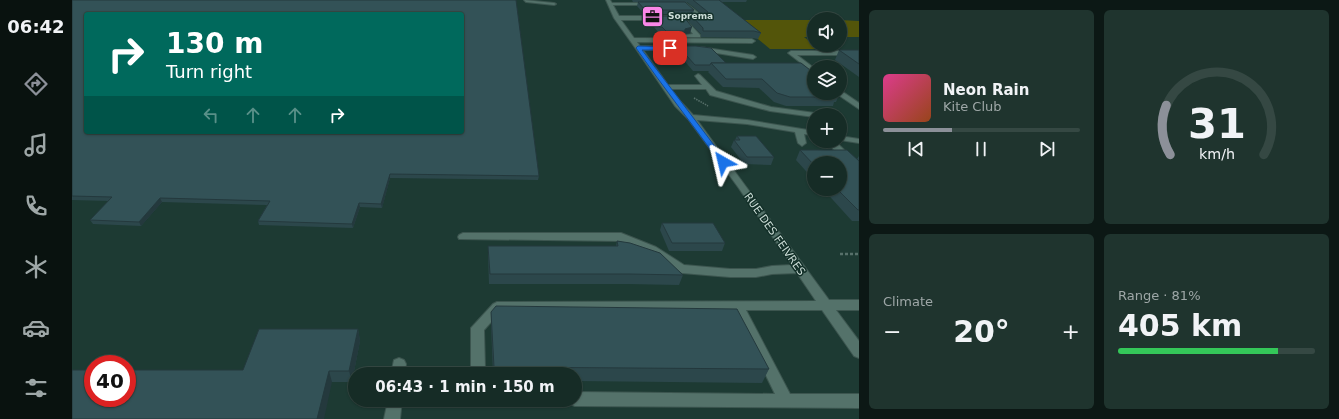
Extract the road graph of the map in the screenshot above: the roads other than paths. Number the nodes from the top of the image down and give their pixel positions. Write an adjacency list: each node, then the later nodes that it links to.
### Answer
1 (526, 1): 3 (street)
2 (610, 2): 4 (street); 6 (street, RUE DES FEIVRES)
3 (554, 4)
4 (654, 4)
5 (678, 4): 6 (street)
6 (617, 18): 8 (street, RUE DES FEIVRES)
7 (686, 22): 8 (street)
8 (632, 39): 9 (street); 10 (street, RUE DES FEIVRES)
9 (752, 41)
10 (638, 48): 11 (street); 17 (street, RUE DES FEIVRES)
11 (687, 48)
12 (695, 48): 14 (street)
13 (859, 53): 15 (street)
14 (753, 57)
15 (807, 65)
16 (698, 76): 18 (street)
17 (667, 87): 18 (street); 22 (street, RUE DES FEIVRES)
18 (708, 87): 21 (street)
19 (847, 98): 20 (street)
20 (859, 107)
21 (807, 114)
22 (691, 117): 23 (street); 31 (street, RUE DES FEIVRES)
23 (799, 131): 24 (street); 27 (street)
24 (807, 132)
25 (847, 139): 26 (street)
26 (859, 141)
27 (802, 143)
28 (837, 148): 29 (street)
29 (859, 169)
30 (463, 237): 31 (street)
31 (801, 269): 32 (street, RUE DES FEIVRES)
32 (826, 305): 33 (street); 34 (street); 35 (street, RUE DES FEIVRES)
33 (859, 305)
34 (738, 306): 36 (street); 38 (street)
35 (859, 352)
36 (478, 367)
37 (582, 399): 38 (street)
38 (786, 401): 39 (street)
39 (859, 401)
40 (393, 407): 41 (street)
41 (392, 419)

